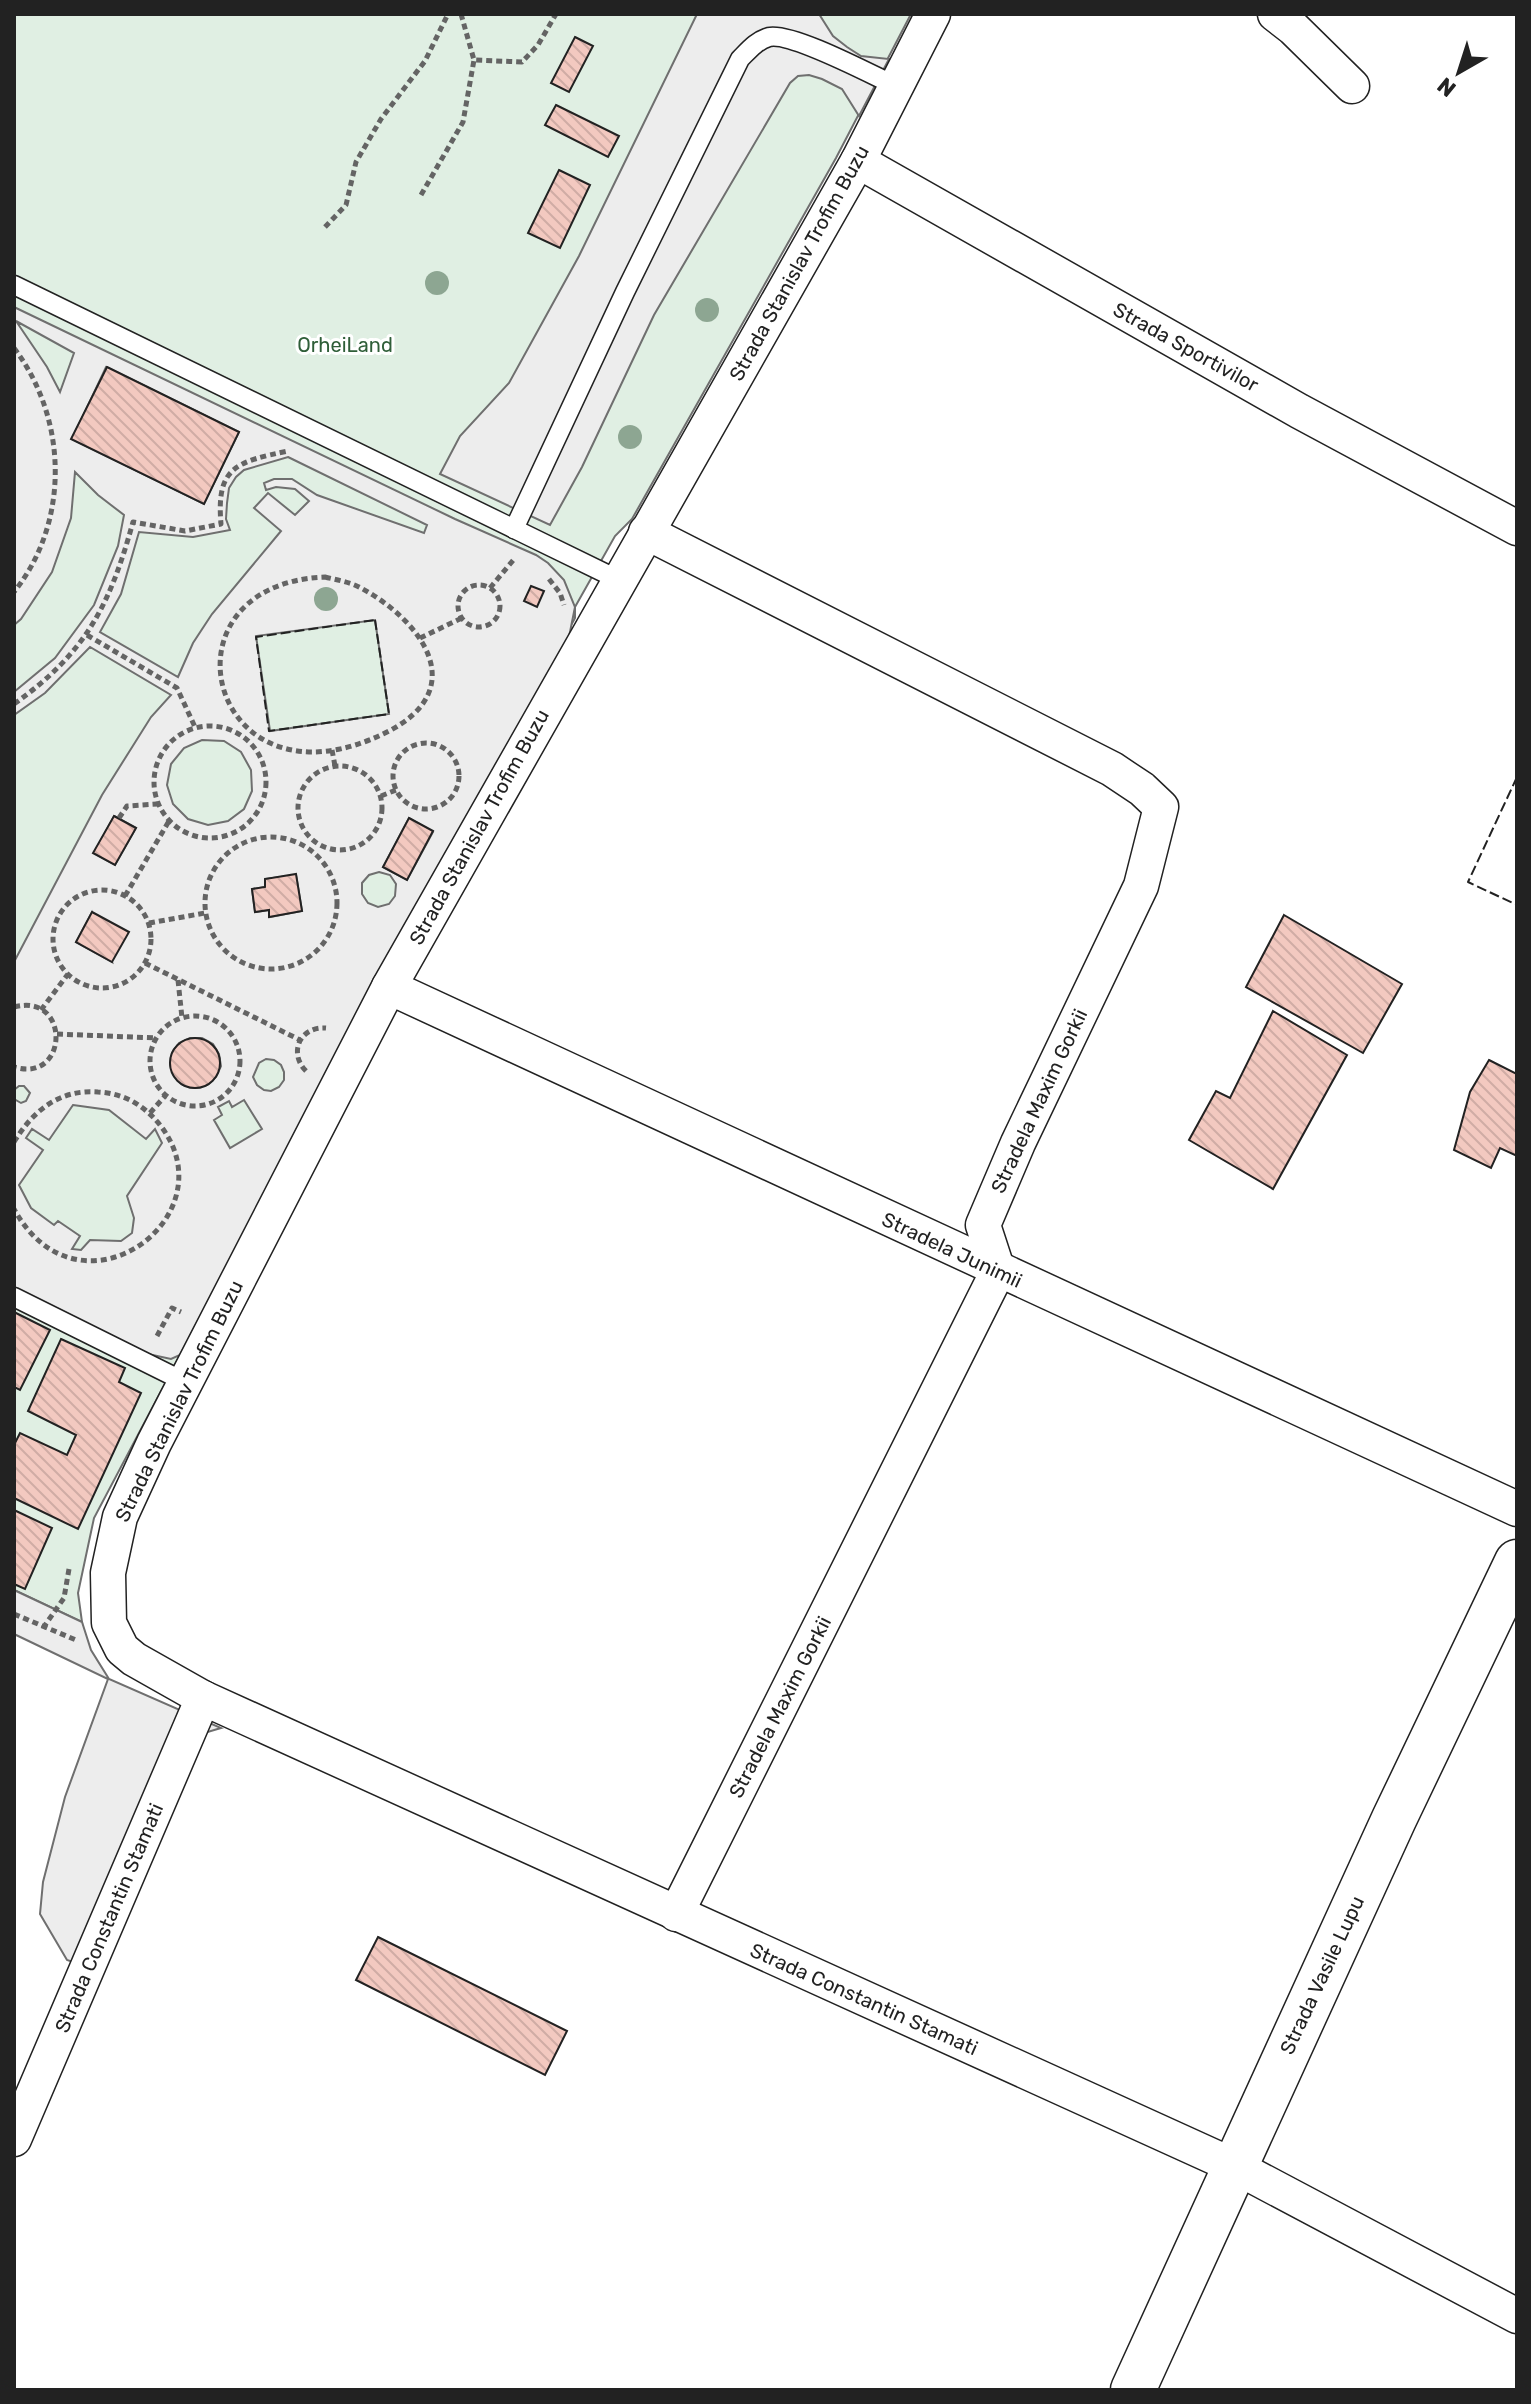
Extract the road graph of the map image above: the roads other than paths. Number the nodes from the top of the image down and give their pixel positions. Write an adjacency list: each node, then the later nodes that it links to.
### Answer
1 (933, 14): 3 (street, Strada Stanislav Trofim Buzu)
2 (1275, 14): 4 (street)
3 (896, 86): 5 (street, Strada Stanislav Trofim Buzu); 8 (lane)
4 (1352, 86)
5 (858, 161): 7 (street, Strada Sportivilor); 9 (street, Strada Stanislav Trofim Buzu)
6 (14, 285): 8 (lane)
7 (1517, 528)
8 (514, 529): 10 (lane)
9 (646, 532): 10 (street, Strada Stanislav Trofim Buzu); 12 (street, Stradela Maxim Gorkii)
10 (619, 580): 11 (street, Strada Stanislav Trofim Buzu)
11 (389, 987): 12 (street, Stradela Junimii); 14 (street, Strada Stanislav Trofim Buzu)
12 (998, 1271): 15 (street, Stradela Junimii); 19 (street, Stradela Maxim Gorkii)
13 (14, 1297): 14 (lane)
14 (185, 1382): 17 (street, Strada Stanislav Trofim Buzu)
15 (1517, 1509)
16 (1517, 1562): 21 (main road, Strada Vasile Lupu)
17 (134, 1659): 18 (street, Strada Constantin Stamati)
18 (203, 1698): 19 (street, Strada Constantin Stamati); 20 (street, Strada Constantin Stamati)
19 (676, 1914): 21 (street, Strada Constantin Stamati)
20 (14, 2139)
21 (1234, 2166): 22 (street, Strada Constantin Stamati); 23 (main road, Strada Vasile Lupu)
22 (1517, 2316)
23 (1133, 2390)

